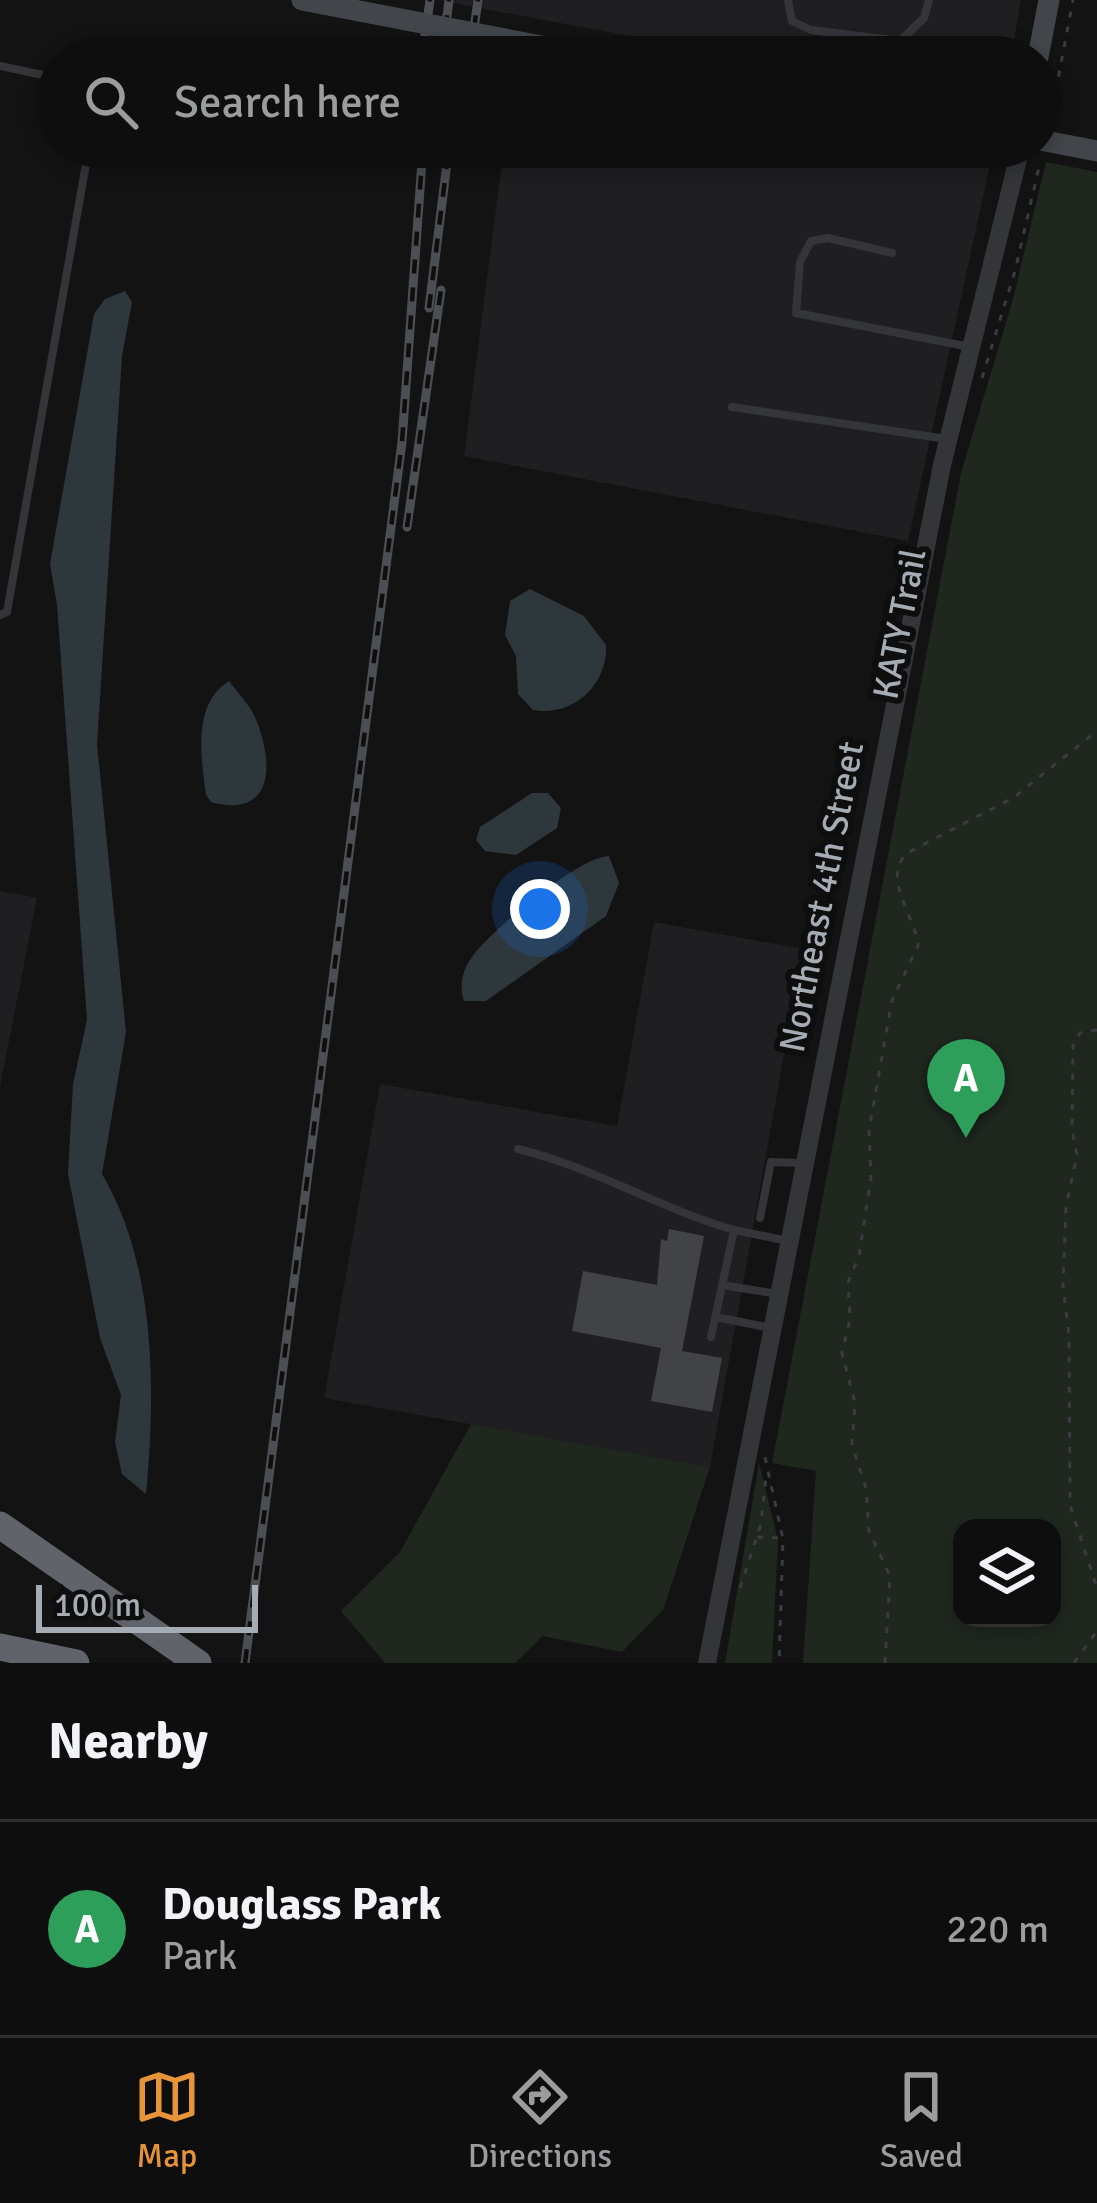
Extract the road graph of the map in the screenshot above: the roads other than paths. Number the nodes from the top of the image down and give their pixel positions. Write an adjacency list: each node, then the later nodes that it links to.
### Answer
1 (302, 0): 5 (main road, bridge)
2 (788, 0): 6 (lane)
3 (929, 0): 7 (lane)
4 (1049, 0): 8 (main road)
5 (489, 36)
6 (860, 36)
7 (905, 36)
8 (1043, 36)
9 (0, 66): 10 (lane)
10 (36, 74)
11 (1061, 144): 12 (main road)
12 (1097, 151)
13 (84, 168): 19 (lane)
14 (1016, 168): 16 (street, Northeast 4th Street)
15 (892, 253): 16 (lane)
16 (971, 347): 18 (street, Northeast 4th Street)
17 (732, 407): 18 (lane)
18 (948, 439): 21 (street, Northeast 4th Street)
19 (0, 615)
20 (518, 1149): 23 (lane)
21 (805, 1163): 22 (lane); 24 (street, Northeast 4th Street)
22 (760, 1218)
23 (734, 1230): 24 (lane); 25 (lane)
24 (789, 1241): 26 (street, Northeast 4th Street)
25 (722, 1285): 26 (lane); 27 (lane)
26 (779, 1294): 28 (street, Northeast 4th Street)
27 (716, 1317): 28 (lane); 29 (lane)
28 (773, 1328): 34 (street, Northeast 4th Street)
29 (711, 1337)
30 (0, 1525): 33 (highway)
31 (0, 1647): 32 (highway)
32 (76, 1663)
33 (198, 1663)
34 (707, 1663)

